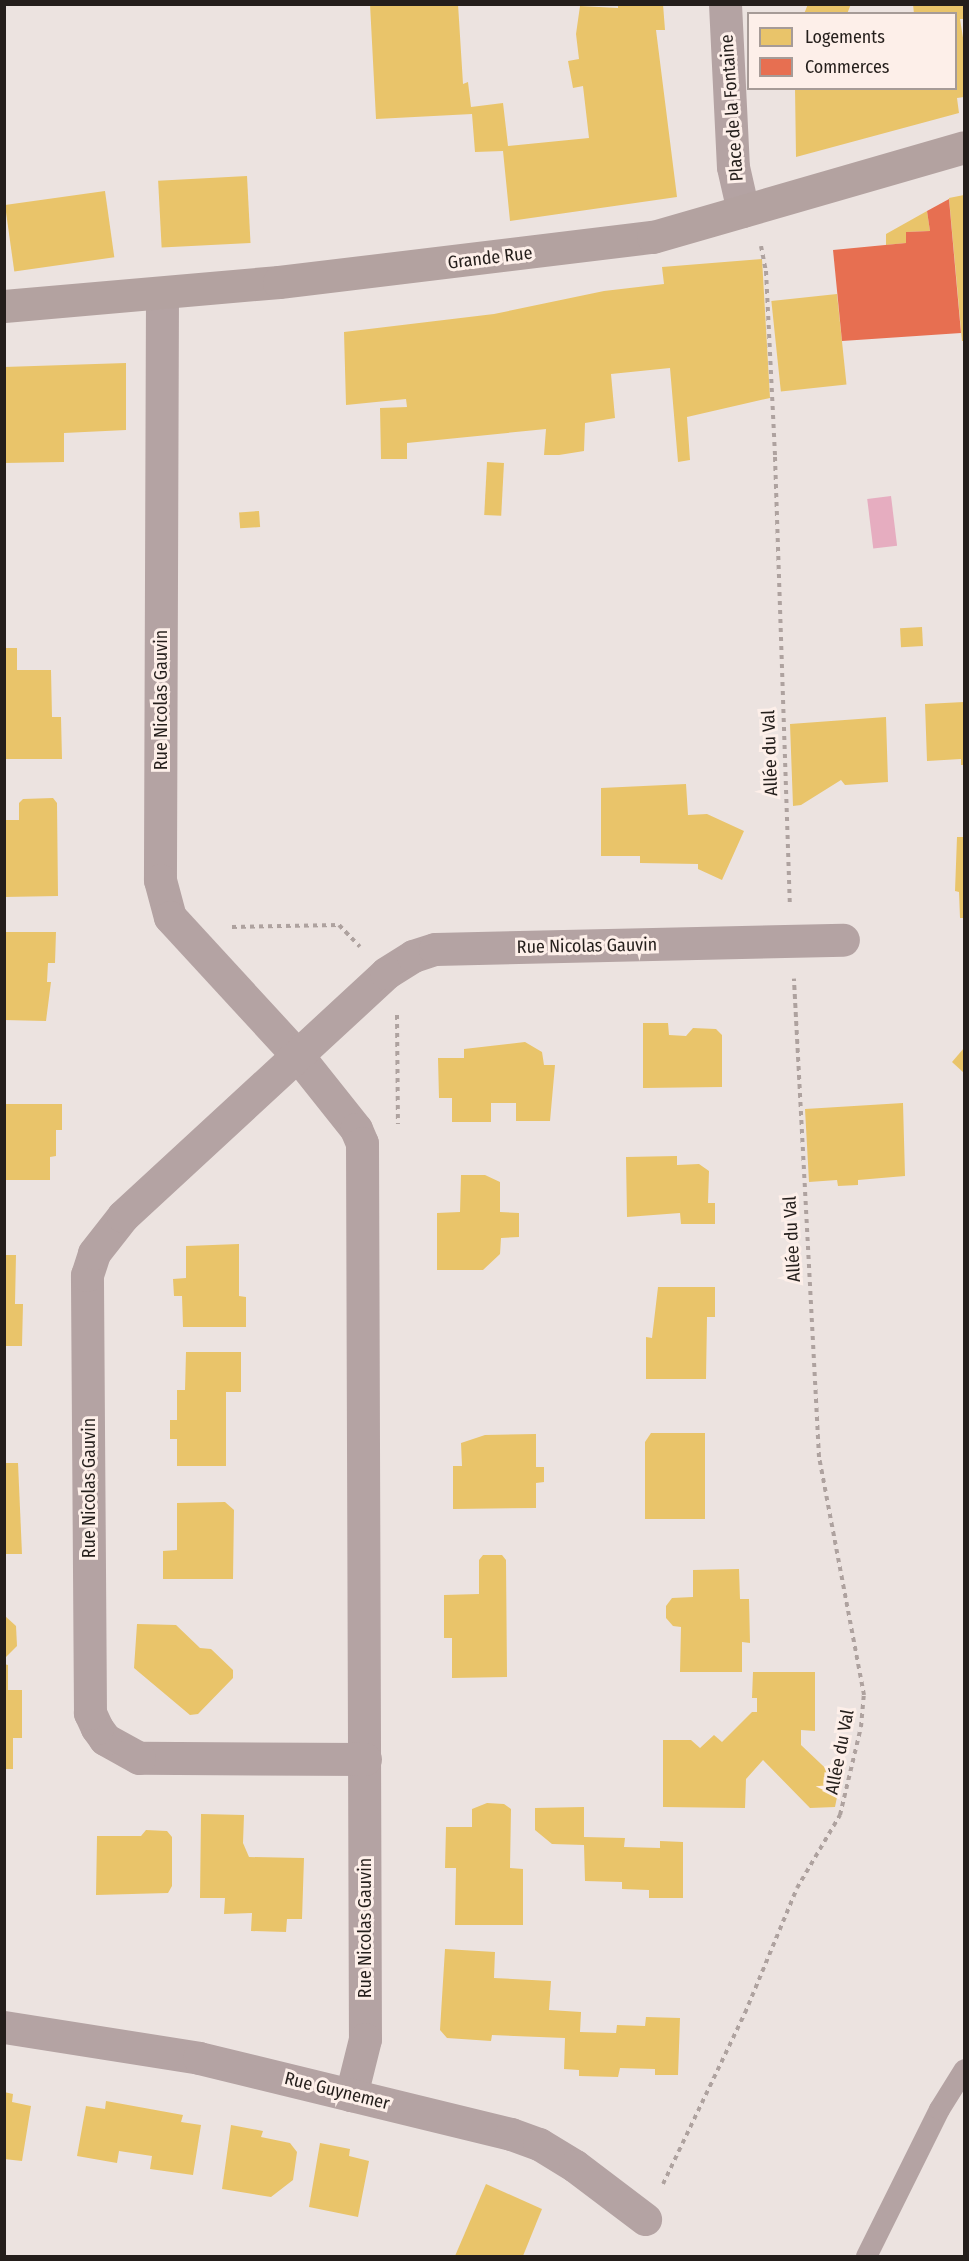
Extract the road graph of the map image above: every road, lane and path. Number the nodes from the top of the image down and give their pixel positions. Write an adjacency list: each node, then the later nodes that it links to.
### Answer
1 (725, 4): 3 (street, Place de la Fontaine)
2 (964, 147): 3 (street, Grande Rue)
3 (743, 211): 4 (street, Grande Rue); 7 (path, Allée du Val)
4 (162, 293): 5 (street, Grande Rue); 8 (street, Rue Nicolas Gauvin)
5 (4, 306)
6 (843, 940): 7 (street, Rue Nicolas Gauvin)
7 (793, 942): 8 (street, Rue Nicolas Gauvin); 13 (path, Allée du Val)
8 (298, 1056): 9 (street, Rue Nicolas Gauvin); 9 (street, Rue Nicolas Gauvin)
9 (365, 1759): 12 (street, Rue Nicolas Gauvin)
10 (4, 2027): 12 (street, Rue Guynemer)
11 (964, 2069): 14 (lane)
12 (351, 2095): 13 (street, Rue Guynemer)
13 (645, 2219)
14 (866, 2256)

